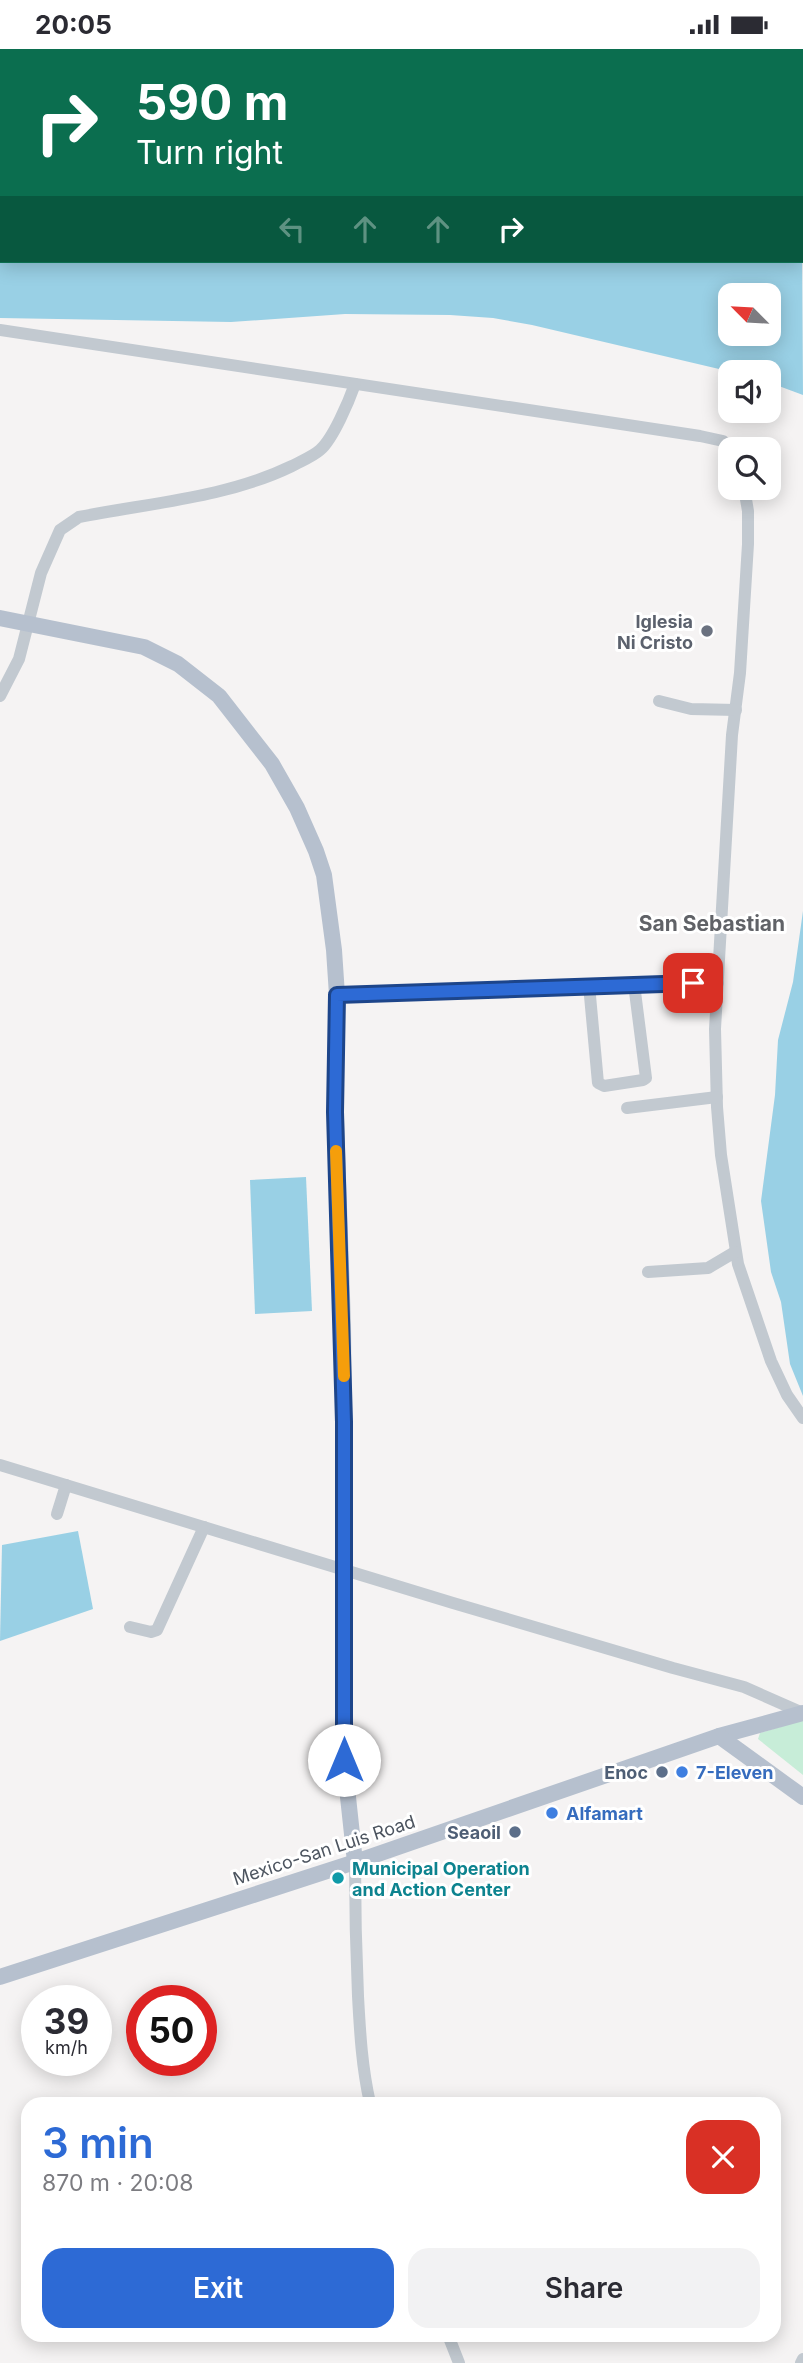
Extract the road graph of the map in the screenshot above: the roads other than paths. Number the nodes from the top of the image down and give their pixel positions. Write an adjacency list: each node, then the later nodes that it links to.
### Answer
1 (0, 330): 2 (street)
2 (355, 384): 3 (street); 6 (street)
3 (718, 440)
4 (746, 500): 9 (street)
5 (0, 618): 6 (main road)
6 (29, 622): 7 (street); 13 (main road)
7 (0, 696)
8 (659, 701): 9 (street)
9 (736, 710): 10 (street)
10 (718, 983): 11 (street); 14 (street)
11 (634, 984): 12 (street); 12 (street)
12 (589, 985): 13 (street)
13 (337, 995): 23 (main road)
14 (716, 1097): 15 (street); 16 (street)
15 (627, 1108)
16 (735, 1252): 17 (street); 18 (street)
17 (648, 1272)
18 (803, 1418)
19 (0, 1465): 20 (street)
20 (66, 1485): 21 (street); 22 (street)
21 (57, 1514)
22 (204, 1527): 23 (street); 24 (street)
23 (343, 1568): 25 (street); 28 (main road)
24 (130, 1627)
25 (803, 1713): 26 (main road, Mexico-San Luis Road)
26 (719, 1736): 27 (main road); 28 (main road, Mexico-San Luis Road)
27 (803, 1797)
28 (355, 1862): 29 (main road, Mexico-San Luis Road); 30 (street)
29 (0, 1977)
30 (368, 2097)
31 (451, 2342): 32 (street)
32 (459, 2363)

